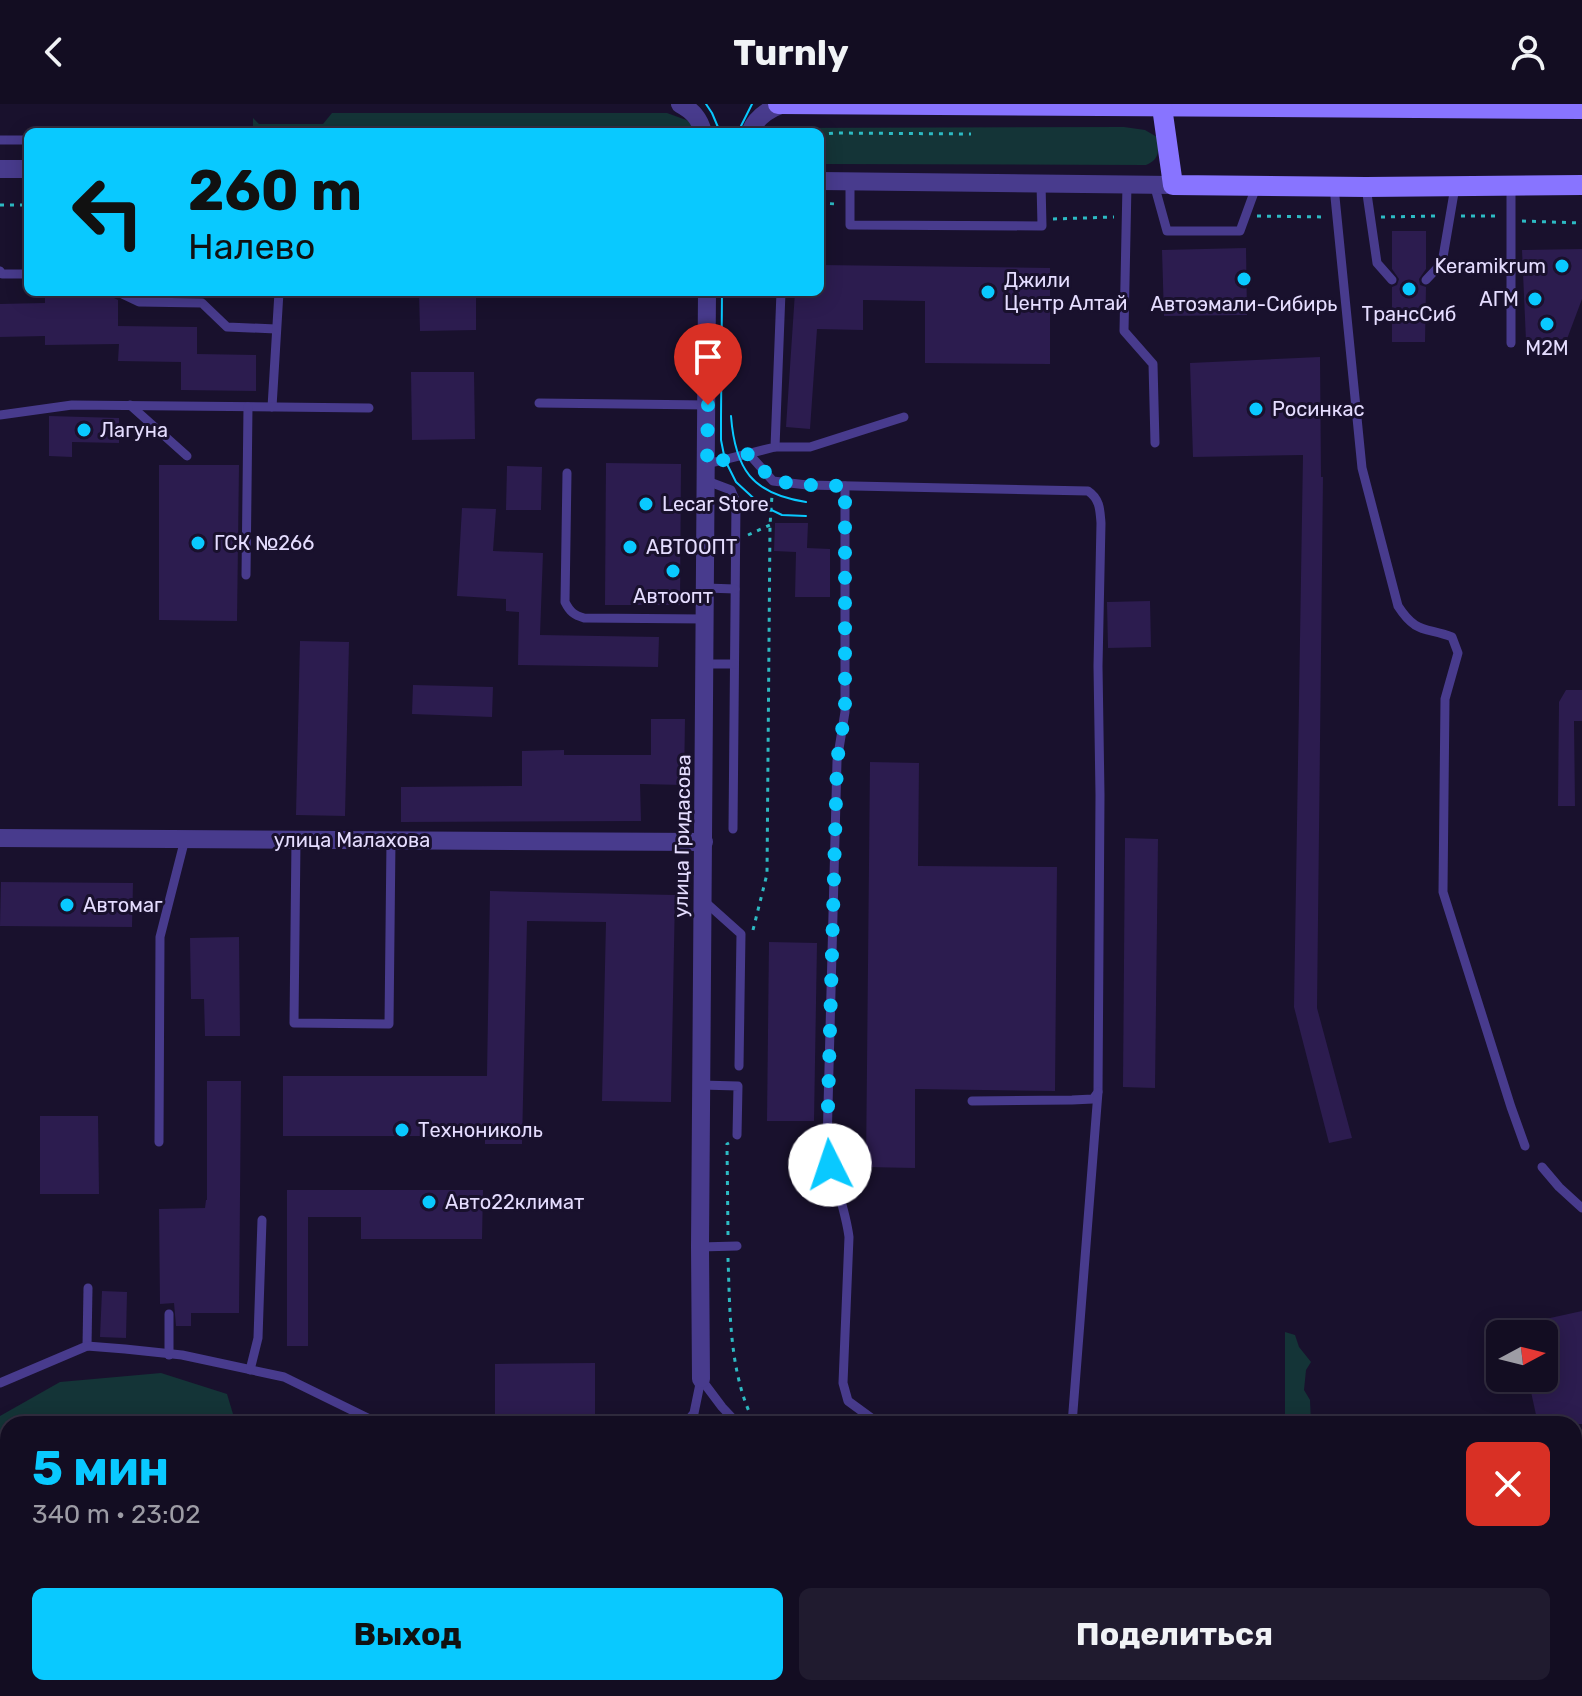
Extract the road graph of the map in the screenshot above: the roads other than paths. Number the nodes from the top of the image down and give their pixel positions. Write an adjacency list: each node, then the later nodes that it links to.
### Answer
1 (680, 104): 5 (street)
2 (781, 104): 3 (main road); 6 (street)
3 (1162, 106): 4 (main road); 15 (main road)
4 (1582, 109)
5 (702, 128)
6 (752, 128)
7 (0, 140): 8 (lane)
8 (24, 140)
9 (0, 169): 10 (street)
10 (24, 169)
11 (824, 181): 12 (street)
12 (850, 182): 13 (street); 13 (lane)
13 (1041, 183): 14 (street)
14 (1127, 184): 15 (street); 40 (lane)
15 (1164, 184): 17 (main road); 17 (lane)
16 (1582, 185): 19 (main road)
17 (1256, 186): 20 (main road)
18 (1455, 186): 19 (main road); 21 (main road); 25 (lane)
19 (1511, 186): 31 (lane)
20 (1334, 187): 21 (main road); 66 (lane)
21 (1366, 187): 24 (lane)
22 (0, 271): 23 (lane)
23 (24, 274)
24 (1392, 280)
25 (1426, 280)
26 (126, 296): 30 (lane)
27 (279, 296): 30 (lane)
28 (707, 296): 34 (street, улица Гридасова)
29 (781, 296): 41 (lane)
30 (276, 329): 36 (lane)
31 (1511, 343)
32 (539, 403): 34 (lane)
33 (129, 405): 35 (lane); 38 (lane); 43 (lane)
34 (708, 405): 44 (street, улица Гридасова)
35 (248, 407): 36 (lane); 47 (lane)
36 (272, 407): 37 (lane)
37 (369, 408)
38 (0, 415)
39 (904, 417): 41 (lane)
40 (1155, 443)
41 (775, 447): 42 (lane)
42 (749, 454): 44 (lane); 46 (lane)
43 (187, 456)
44 (707, 472): 48 (street, улица Гридасова); 49 (lane)
45 (567, 473): 50 (lane)
46 (845, 486): 62 (lane); 82 (lane)
47 (246, 575)
48 (706, 588): 49 (lane); 50 (street, улица Гридасова)
49 (735, 589): 52 (lane)
50 (706, 619): 51 (street, улица Гридасова)
51 (705, 664): 52 (lane); 58 (street, улица Гридасова)
52 (734, 664): 53 (lane)
53 (733, 829)
54 (0, 838): 55 (street, улица Малахова)
55 (185, 839): 56 (street, улица Малахова); 65 (lane)
56 (296, 840): 57 (street, улица Малахова); 57 (lane)
57 (391, 840): 58 (street, улица Малахова)
58 (704, 842): 59 (street, улица Гридасова)
59 (703, 900): 60 (lane); 61 (street, улица Гридасова)
60 (739, 1066)
61 (701, 1085): 64 (lane); 71 (street, улица Гридасова)
62 (1098, 1092): 63 (lane); 83 (lane)
63 (972, 1101)
64 (737, 1135)
65 (159, 1142)
66 (1525, 1146)
67 (1542, 1167): 68 (lane)
68 (1582, 1208)
69 (262, 1220): 76 (lane)
70 (732, 1246): 71 (lane)
71 (700, 1247): 77 (street, улица Гридасова)
72 (88, 1288): 74 (lane)
73 (169, 1314): 75 (lane)
74 (87, 1346): 75 (lane); 78 (lane)
75 (169, 1355): 76 (lane)
76 (250, 1370): 79 (lane)
77 (701, 1379): 80 (lane, улица Гридасова); 81 (lane)
78 (0, 1383)
79 (364, 1416)
80 (692, 1416)
81 (731, 1416)
82 (869, 1416)
83 (1073, 1416)

